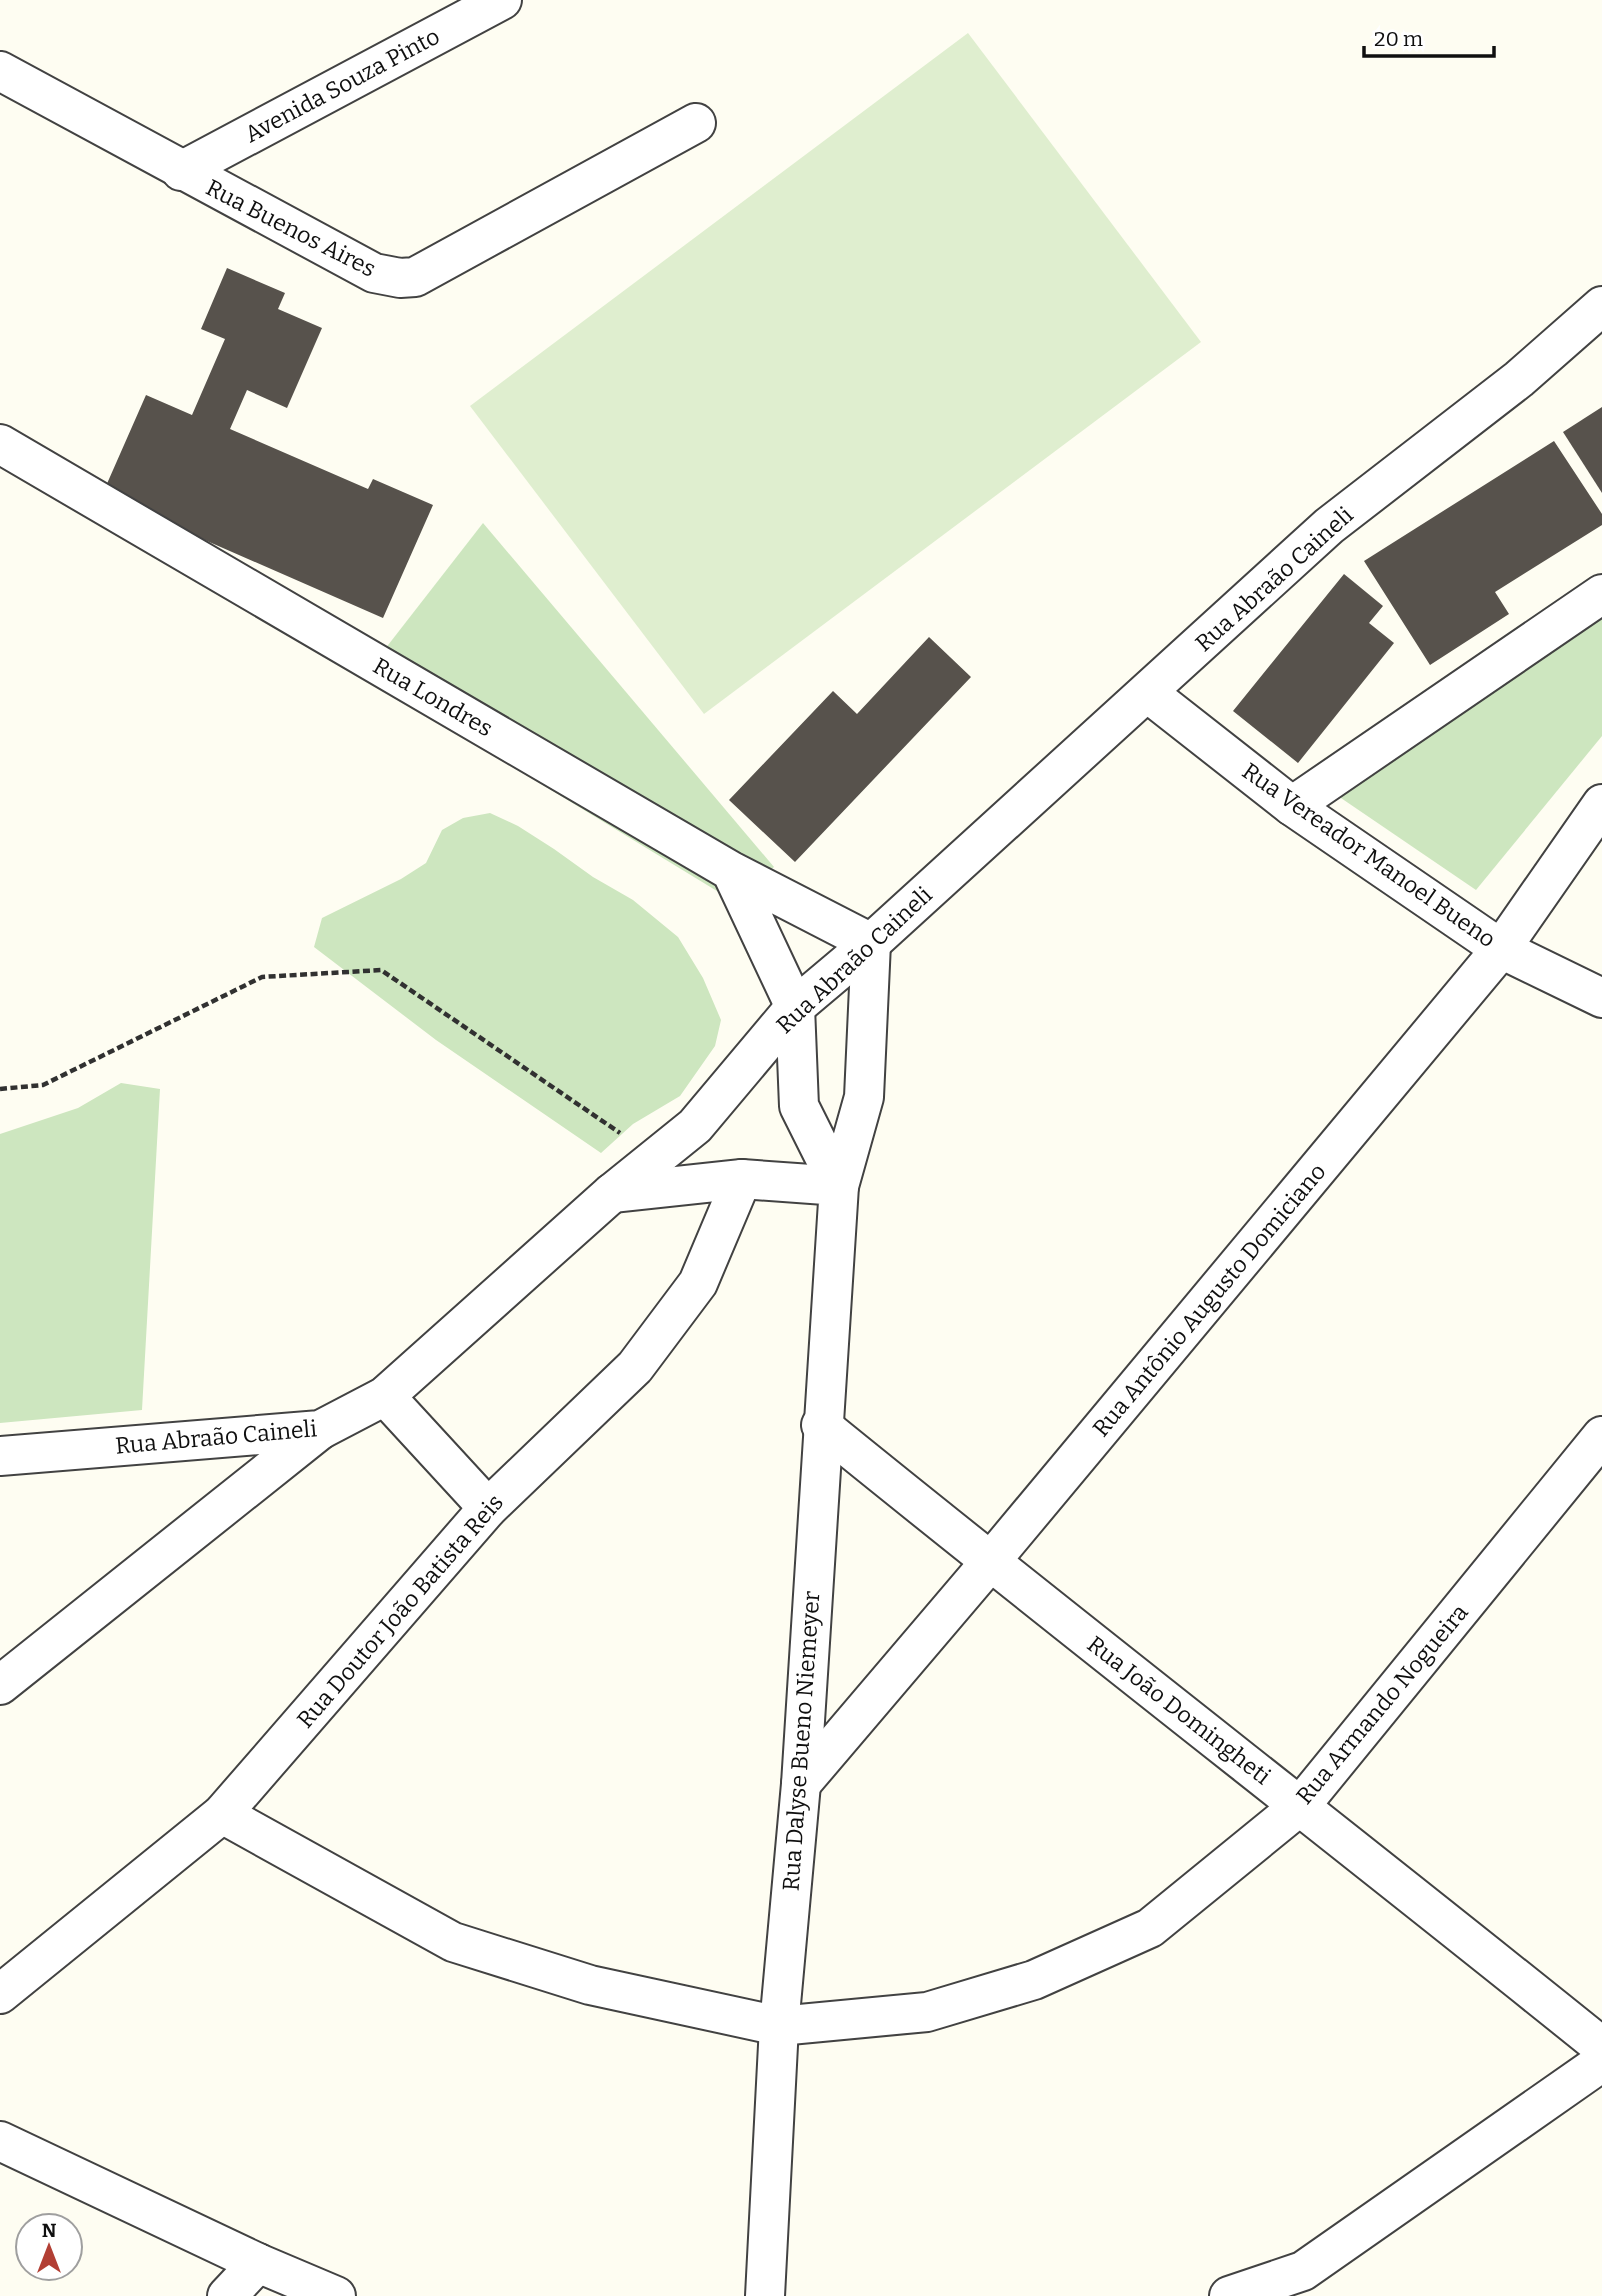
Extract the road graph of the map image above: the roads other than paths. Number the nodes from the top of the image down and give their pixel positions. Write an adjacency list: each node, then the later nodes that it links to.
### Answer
1 (502, 0): 4 (street, Avenida Souza Pinto)
2 (0, 71): 4 (street, Rua Buenos Aires)
3 (696, 122): 4 (street, Rua Buenos Aires)
4 (181, 171)
5 (1602, 306): 8 (street, Rua Abraão Caineli)
6 (0, 444): 11 (street, Rua Londres)
7 (1602, 594): 10 (street)
8 (1148, 693): 10 (street, Rua Vereador Manoel Bueno); 12 (street, Rua Abraão Caineli)
9 (1602, 804): 13 (street, Rua Antônio Augusto Domiciano)
10 (1293, 806): 13 (street, Rua Vereador Manoel Bueno)
11 (732, 871): 12 (street, Rua Londres); 15 (street)
12 (870, 943): 15 (street, Rua Abraão Caineli); 17 (street, Rua Dalyse Bueno Niemeyer)
13 (1501, 949): 14 (street, Rua Vereador Manoel Bueno); 25 (street, Rua Antônio Augusto Domiciano)
14 (1602, 999)
15 (795, 1007): 17 (street); 18 (street, Rua Abraão Caineli)
16 (741, 1179): 17 (street); 18 (street); 24 (street, Rua Doutor João Batista Reis)
17 (839, 1186): 20 (street, Rua Dalyse Bueno Niemeyer)
18 (612, 1193): 19 (street, Rua Abraão Caineli)
19 (385, 1396): 21 (street, Rua Abraão Caineli); 24 (street)
20 (821, 1424): 25 (street, Rua João Domingheti); 27 (street, Rua Dalyse Bueno Niemeyer)
21 (320, 1430): 23 (street, Rua Abraão Caineli); 26 (street)
22 (1602, 1436): 28 (street, Rua Armando Nogueira)
23 (0, 1456)
24 (488, 1508): 29 (street, Rua Doutor João Batista Reis)
25 (990, 1562): 27 (street, Rua Antônio Augusto Domiciano); 28 (street, Rua João Domingheti)
26 (0, 1685)
27 (801, 1784): 31 (street, Rua Dalyse Bueno Niemeyer)
28 (1301, 1804): 31 (street, Rua Armando Nogueira); 32 (street, Rua João Domingheti)
29 (222, 1814): 30 (street, Rua Doutor João Batista Reis); 31 (street, Rua Armando Nogueira)
30 (0, 1994)
31 (779, 2026): 39 (street, Rua Dalyse Bueno Niemeyer)
32 (1602, 2047)
33 (1602, 2062): 36 (street)
34 (0, 2141): 35 (street)
35 (258, 2263): 37 (street); 38 (street)
36 (1290, 2283): 40 (street)
37 (227, 2296)
38 (336, 2296)
39 (765, 2296)
40 (1229, 2296)

